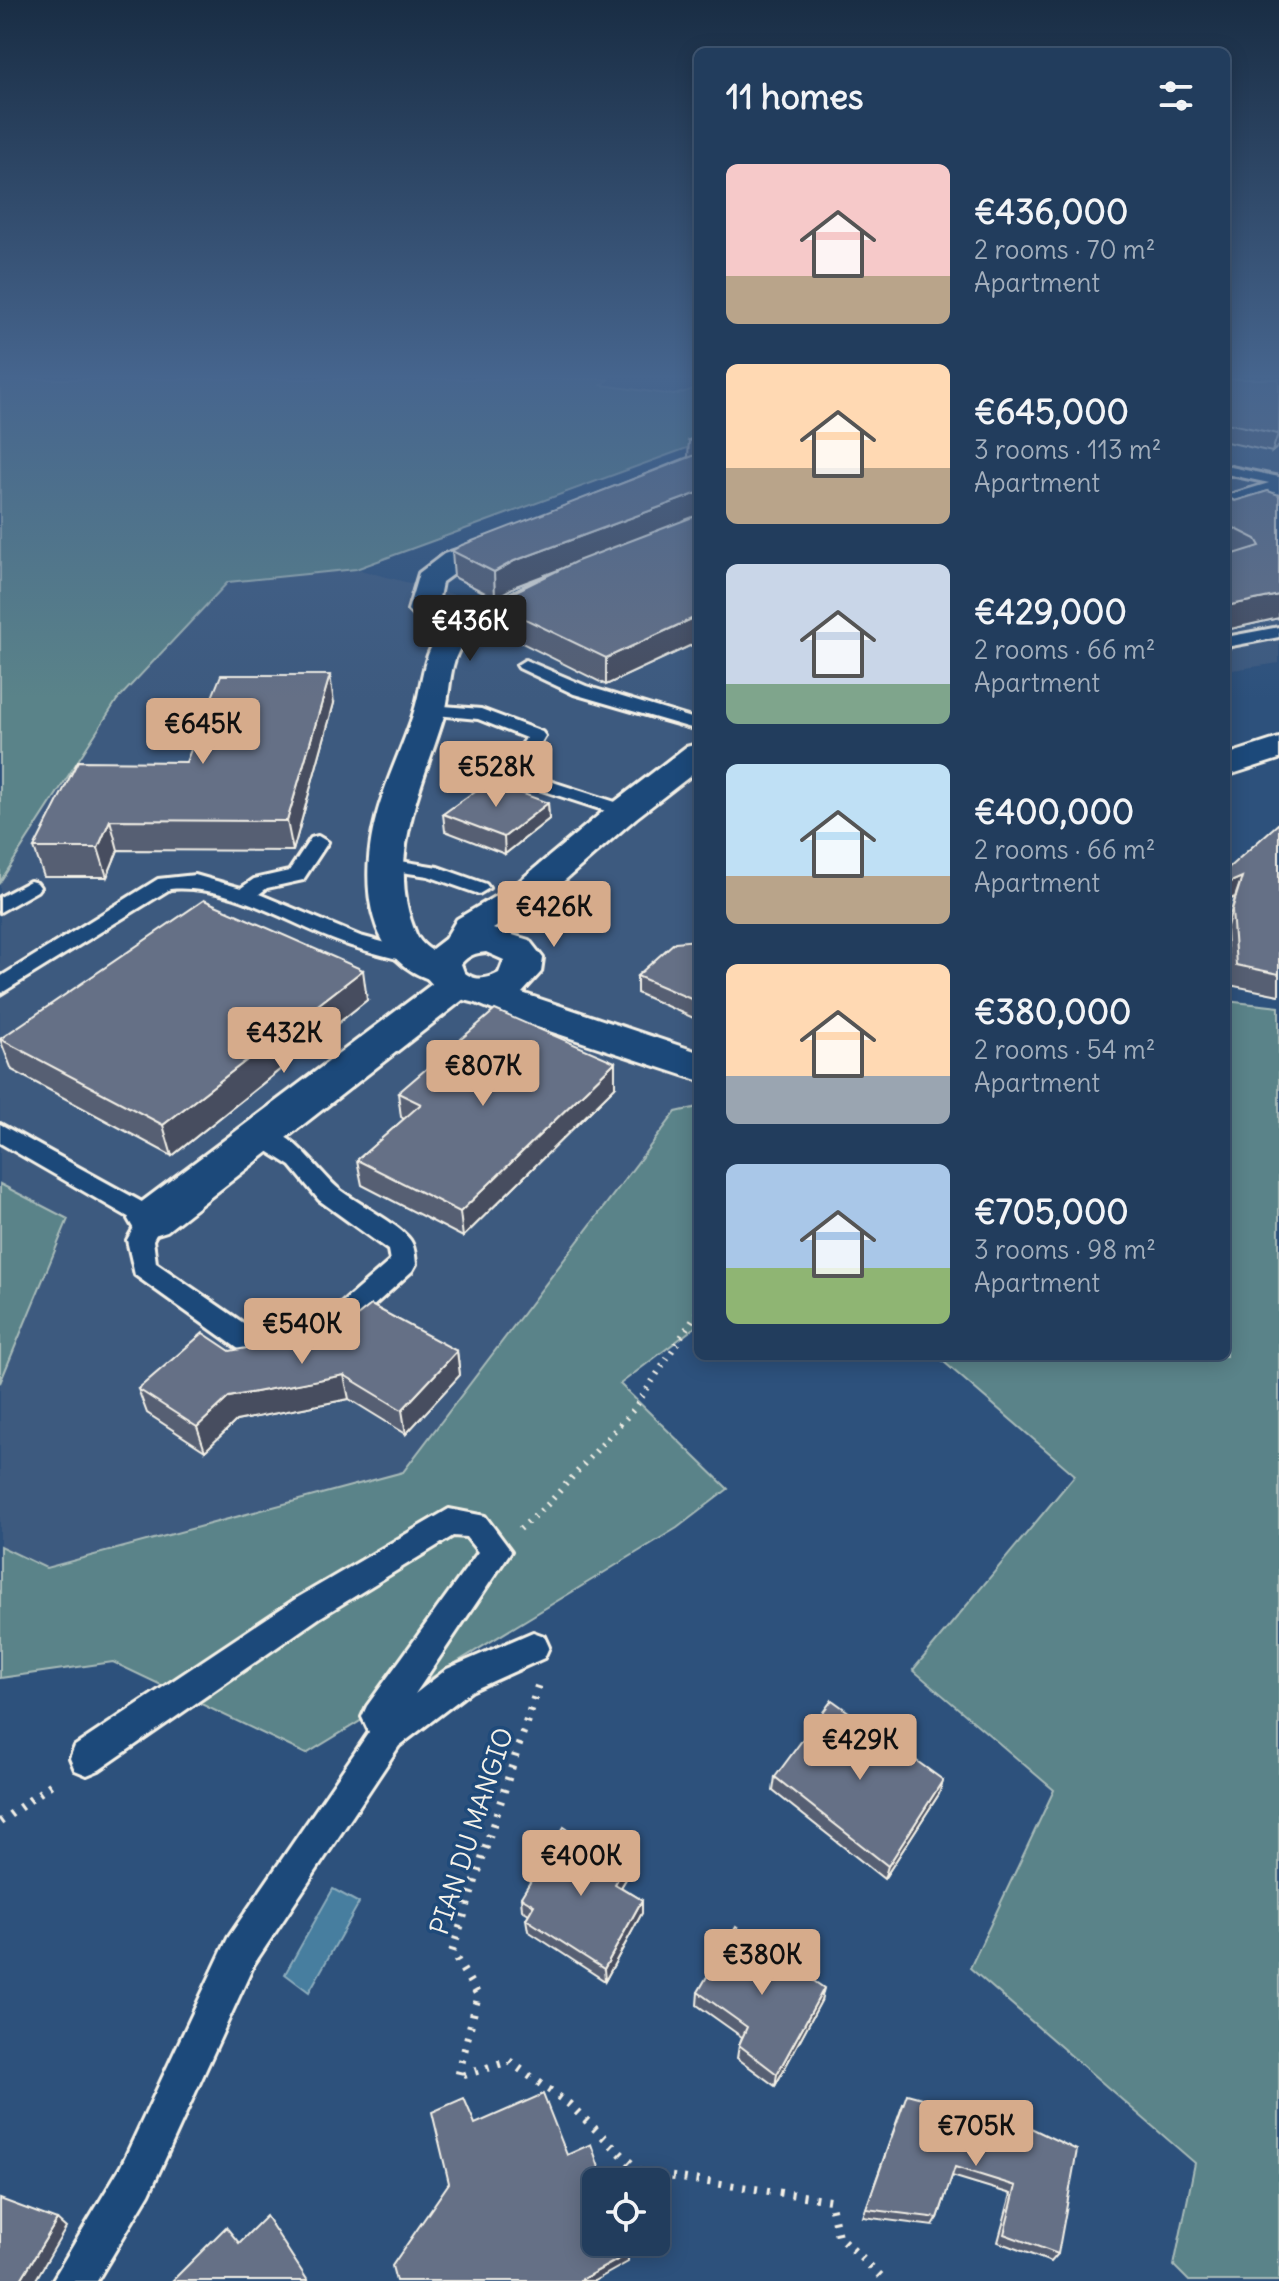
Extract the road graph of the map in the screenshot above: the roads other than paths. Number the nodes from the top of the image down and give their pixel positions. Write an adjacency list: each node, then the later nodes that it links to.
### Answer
1 (1274, 492): 2 (street)
2 (1230, 503)
3 (528, 532): 6 (street)
4 (570, 578): 6 (street)
5 (1279, 632): 7 (lane)
6 (452, 638): 9 (street)
7 (1230, 641)
8 (525, 665): 10 (lane)
9 (431, 710): 14 (lane); 16 (street)
10 (694, 724)
11 (1279, 748): 13 (street)
12 (694, 757): 14 (street)
13 (1230, 765)
14 (624, 811): 19 (street)
15 (318, 842): 20 (lane)
16 (388, 865): 18 (lane); 22 (street)
17 (30, 887): 21 (lane)
18 (479, 888)
19 (529, 892): 24 (street); 25 (street)
20 (244, 895): 23 (lane); 26 (lane)
21 (0, 906)
22 (395, 925): 23 (lane); 25 (street)
23 (353, 940): 25 (lane)
24 (520, 959): 25 (street); 25 (street); 27 (street)
25 (451, 970): 27 (street); 30 (street)
26 (0, 987)
27 (587, 1030): 28 (street)
28 (694, 1065)
29 (0, 1132): 31 (lane)
30 (261, 1136): 31 (street); 31 (lane)
31 (151, 1219)
32 (533, 1647): 33 (lane)
33 (387, 1735): 34 (lane); 35 (lane)
34 (87, 1758)
35 (73, 2281)

